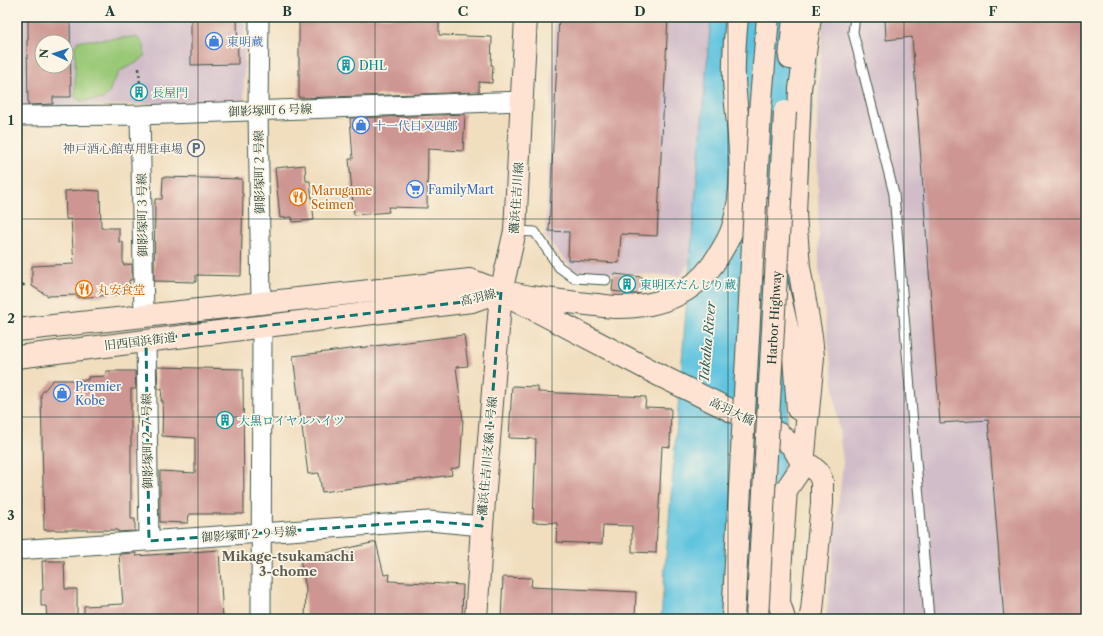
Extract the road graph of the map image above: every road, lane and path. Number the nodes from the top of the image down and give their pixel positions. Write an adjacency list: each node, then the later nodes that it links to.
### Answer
1 (259, 17): 11 (street, 御影塚町２号線)
2 (526, 17): 10 (street, 灘浜住吉川線)
3 (737, 17): 14 (street)
4 (768, 17): 33 (street, Harbor Highway, bridge)
5 (794, 17): 34 (street, Harbor Highway, bridge)
6 (810, 17): 26 (street)
7 (855, 17): 37 (lane)
8 (139, 68): 9 (path)
9 (140, 86)
10 (522, 101): 11 (street, 御影塚町６号線); 15 (street, 灘浜住吉川線)
11 (258, 110): 12 (street, 御影塚町６号線); 20 (street, 御影塚町２号線)
12 (140, 115): 13 (street, 御影塚町６号線); 21 (street, 御影塚町３号線)
13 (17, 116)
14 (738, 120): 19 (street); 26 (street, bridge)
15 (516, 231): 16 (lane); 19 (street, 灘浜住吉川線)
16 (606, 280)
17 (17, 281): 18 (path)
18 (25, 286)
19 (501, 292): 20 (street, 高羽線); 22 (street, 高羽線); 26 (street, 高羽大橋, bridge); 27 (street, 灘浜住吉川支線１号線)
20 (261, 303): 21 (street, 旧西国浜街道)
21 (144, 316): 23 (street, 旧西国浜街道)
22 (262, 327): 24 (street, 旧西国浜街道); 28 (street)
23 (17, 330)
24 (146, 340): 25 (street, 旧西国浜街道); 29 (street, 御影塚町２７号線)
25 (17, 357)
26 (803, 465): 35 (street); 36 (street)
27 (482, 526): 28 (street, 御影塚町２９号線); 32 (street, 灘浜住吉川支線１号線)
28 (261, 534): 29 (street, 御影塚町２９号線); 31 (street)
29 (149, 542): 30 (street, 御影塚町２９号線)
30 (17, 550)
31 (261, 619)
32 (476, 619)
33 (733, 619)
34 (757, 619)
35 (784, 619)
36 (810, 619)
37 (929, 619)

